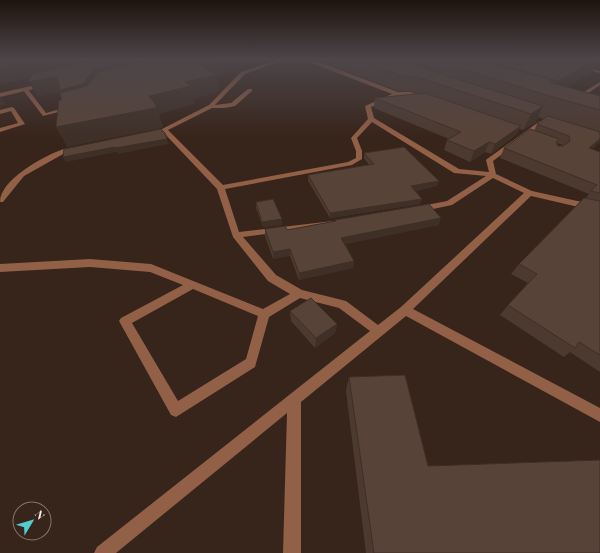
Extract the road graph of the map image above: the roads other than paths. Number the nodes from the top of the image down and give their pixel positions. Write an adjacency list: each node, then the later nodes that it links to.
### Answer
1 (39, 86): 5 (street)
2 (231, 86): 12 (street)
3 (375, 86): 7 (street)
4 (596, 86): 9 (street)
5 (24, 89): 8 (street); 11 (street)
6 (250, 90): 12 (street)
7 (396, 94): 10 (street); 14 (street)
8 (0, 95)
9 (579, 97)
10 (432, 102)
11 (80, 106)
12 (211, 106): 19 (street)
13 (0, 112): 18 (street)
14 (371, 119): 22 (street); 23 (street)
15 (535, 120): 16 (street)
16 (542, 122): 17 (street); 22 (street)
17 (549, 125)
18 (0, 130)
19 (164, 130): 20 (street); 23 (street)
20 (140, 135)
21 (86, 146): 25 (street)
22 (493, 175): 24 (street); 27 (street)
23 (221, 188): 29 (street)
24 (529, 193): 26 (street); 33 (street)
25 (0, 200)
26 (600, 209)
27 (412, 210)
28 (337, 222): 29 (street)
29 (236, 235): 32 (street)
30 (0, 268): 31 (street)
31 (192, 284): 34 (street); 34 (street)
32 (299, 294): 34 (street); 35 (street)
33 (404, 310): 35 (street); 37 (street)
34 (264, 314)
35 (378, 331): 36 (street)
36 (294, 400): 38 (street); 39 (street)
37 (600, 415)
38 (103, 553)
39 (292, 553)

